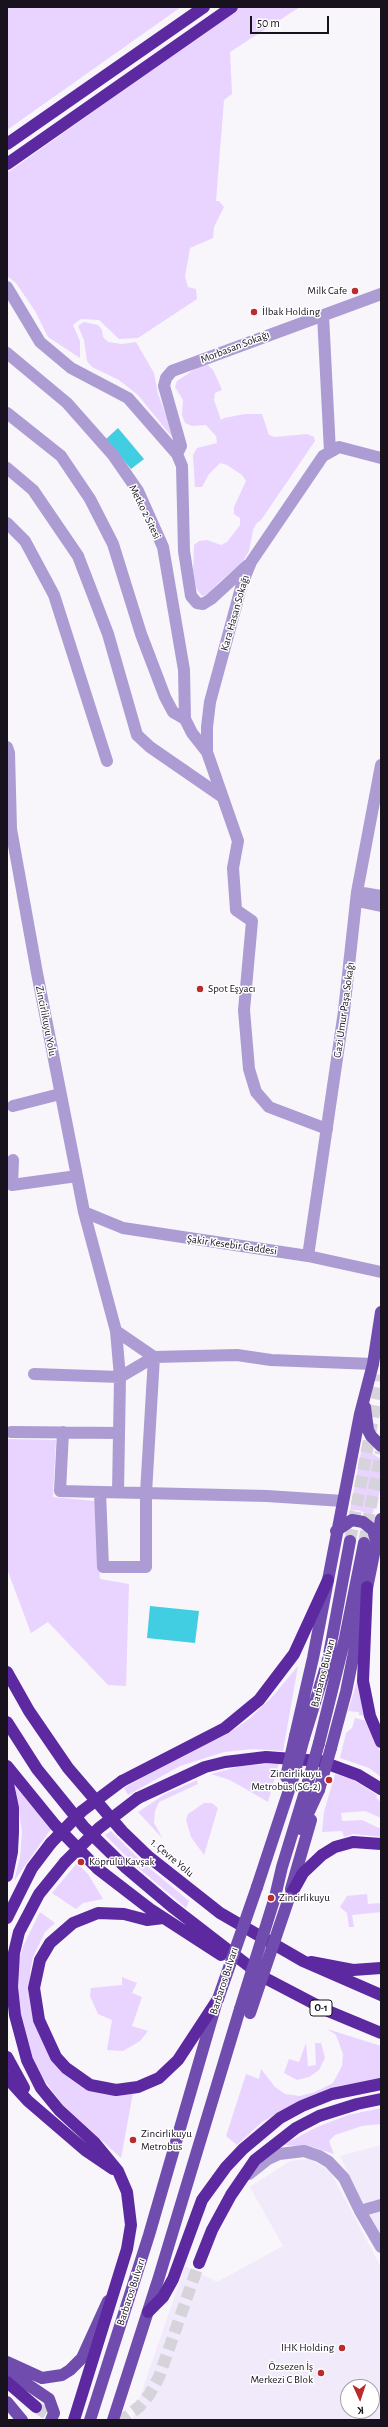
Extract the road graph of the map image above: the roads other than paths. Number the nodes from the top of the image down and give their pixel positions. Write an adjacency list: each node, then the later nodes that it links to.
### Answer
1 (204, 7): 3 (highway)
2 (232, 7): 4 (highway)
3 (7, 144)
4 (7, 164)
5 (7, 287): 11 (street)
6 (381, 294): 7 (street, Morbasan Sokağı)
7 (323, 315): 10 (street); 11 (street, Morbasan Sokağı)
8 (7, 353): 16 (street, Metko 2 Sitesi)
9 (7, 413): 16 (street, Metko 2 Sitesi)
10 (330, 452): 12 (street); 15 (street, Kara Hasan Sokağı)
11 (177, 454): 15 (street)
12 (381, 458)
13 (7, 468): 22 (street)
14 (7, 523): 19 (street)
15 (251, 562): 18 (street, Kara Hasan Sokağı)
16 (185, 719): 18 (street, Metko 2 Sitesi)
17 (8, 750): 21 (street, Zincirlikuyu Yolu)
18 (207, 752): 22 (street)
19 (107, 761)
20 (381, 765): 25 (street, Gazi Umur Paşa Sokağı)
21 (8, 768): 23 (street, Zincirlikuyu Yolu)
22 (221, 796): 29 (street)
23 (9, 827): 27 (street, Zincirlikuyu Yolu)
24 (381, 896): 25 (street)
25 (357, 897): 26 (street); 29 (street, Gazi Umur Paşa Sokağı)
26 (381, 906)
27 (60, 1094): 28 (street); 31 (street, Zincirlikuyu Yolu)
28 (13, 1106)
29 (327, 1129): 33 (street, Gazi Umur Paşa Sokağı)
30 (13, 1160): 31 (street)
31 (77, 1176): 32 (street, Zincirlikuyu Yolu)
32 (84, 1212): 33 (street, Şakir Kesebir Caddesi); 36 (street, Zincirlikuyu Yolu)
33 (308, 1256): 34 (street, Şakir Kesebir Caddesi)
34 (381, 1272)
35 (381, 1312): 38 (main road)
36 (116, 1331): 37 (street); 40 (street, Zincirlikuyu Yolu)
37 (154, 1357): 38 (street); 40 (street); 48 (street)
38 (377, 1363): 41 (main road)
39 (34, 1374): 40 (street)
40 (120, 1377): 44 (street, Zincirlikuyu Yolu)
41 (365, 1398): 45 (main road); 49 (main road)
42 (11, 1432): 43 (street)
43 (63, 1432): 44 (street); 46 (street)
44 (119, 1433): 47 (street, Zincirlikuyu Yolu)
45 (381, 1446)
46 (100, 1492): 47 (street); 48 (street)
47 (118, 1492): 48 (street)
48 (146, 1493): 49 (street)
49 (343, 1501): 51 (main road)
50 (381, 1519): 53 (main road, Barbaros Bulvarı)
51 (336, 1531): 53 (main road); 54 (main road)
52 (350, 1541): 58 (main road, Barbaros Bulvarı)
53 (370, 1544): 55 (main road, Barbaros Bulvarı); 66 (main road, Barbaros Bulvarı, bridge)
54 (328, 1580): 58 (main road); 68 (highway, bridge)
55 (367, 1587): 59 (highway); 63 (main road, Barbaros Bulvarı, bridge)
56 (7, 1672): 70 (highway, 1. Çevre Yolu)
57 (7, 1722): 72 (highway, O-1)
58 (300, 1737): 74 (main road, Barbaros Bulvarı, bridge)
59 (381, 1742)
60 (7, 1766): 69 (highway)
61 (7, 1778): 65 (highway)
62 (381, 1788): 82 (highway, bridge)
63 (319, 1790): 66 (main road); 67 (main road)
64 (381, 1844): 67 (highway)
65 (7, 1876)
66 (275, 1897): 75 (main road, Barbaros Bulvarı, bridge)
67 (288, 1898): 75 (main road, bridge)
68 (7, 1918)
69 (163, 1918): 72 (highway); 74 (highway)
70 (303, 1961): 71 (highway); 73 (highway, 1. Çevre Yolu)
71 (381, 1968)
72 (263, 1977): 76 (highway, O-1)
73 (381, 1995)
74 (218, 1999): 100 (main road, Barbaros Bulvarı)
75 (245, 2011): 89 (main road, Barbaros Bulvarı)
76 (381, 2033)
77 (7, 2057): 81 (highway)
78 (7, 2078): 81 (highway)
79 (381, 2084): 89 (highway)
80 (381, 2099): 83 (highway)
81 (40, 2110): 82 (highway)
82 (118, 2171): 88 (highway)
83 (237, 2184): 85 (street); 87 (highway)
84 (381, 2205): 85 (street)
85 (360, 2211): 86 (street)
86 (381, 2247)
87 (199, 2263)
88 (115, 2287): 90 (main road); 99 (highway)
89 (148, 2312): 101 (main road, Barbaros Bulvarı)
90 (7, 2362)
91 (7, 2366): 98 (main road)
92 (7, 2382): 94 (highway)
93 (7, 2402): 97 (main road)
94 (36, 2407)
95 (7, 2415): 96 (main road)
96 (12, 2420)
97 (22, 2420)
98 (51, 2420)
99 (74, 2420)
100 (90, 2420)
101 (113, 2420)

